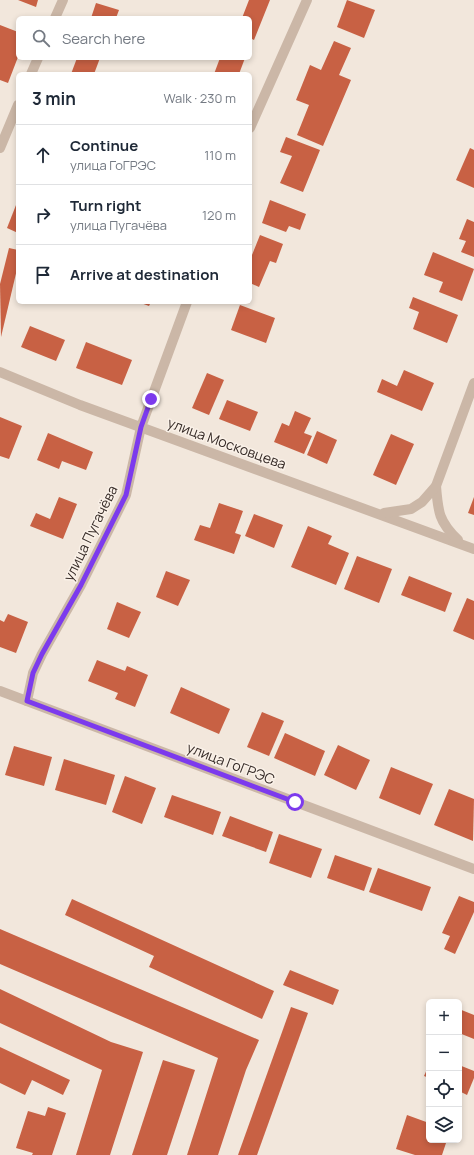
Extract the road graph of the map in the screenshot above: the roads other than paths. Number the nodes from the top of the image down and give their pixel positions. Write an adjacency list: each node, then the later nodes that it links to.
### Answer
1 (63, 0): 3 (street)
2 (307, 0): 7 (street)
3 (56, 16)
4 (37, 60): 5 (street)
5 (32, 72)
6 (16, 110): 8 (street)
7 (252, 124)
8 (0, 148)
9 (186, 304): 12 (street, улица Пугачёва)
10 (0, 372): 12 (street, улица Московцева)
11 (474, 383): 13 (street)
12 (141, 427): 14 (street, улица Московцева); 18 (street, улица Пугачёва)
13 (436, 486): 14 (street, улица Московцева); 15 (street)
14 (378, 513): 15 (street, улица Московцева)
15 (460, 543): 16 (street, улица Московцева)
16 (474, 549)
17 (0, 691): 18 (street, улица ГоГРЭС)
18 (27, 701): 19 (street, улица ГоГРЭС)
19 (474, 869)

